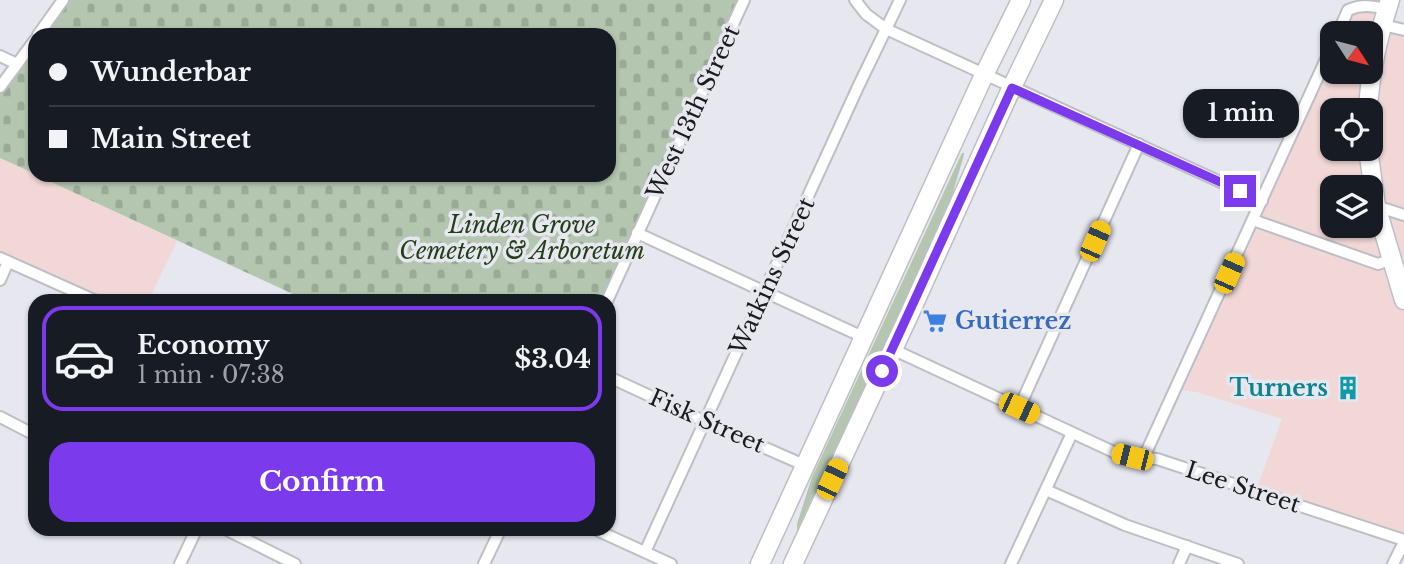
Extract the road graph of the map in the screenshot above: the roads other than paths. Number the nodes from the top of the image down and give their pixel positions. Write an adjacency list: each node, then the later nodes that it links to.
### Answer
1 (64, 0): 9 (street)
2 (744, 0): 26 (street, West 13th Street)
3 (855, 0): 10 (street)
4 (900, 0): 10 (street, Watkins Street)
5 (1021, 0): 16 (main road)
6 (1054, 0): 18 (main road)
7 (1387, 11): 8 (street); 11 (street); 19 (main road)
8 (1343, 21)
9 (43, 28)
10 (886, 29): 16 (street); 30 (street, Watkins Street)
11 (1404, 30)
12 (28, 49): 14 (street)
13 (0, 56): 14 (street)
14 (17, 64): 17 (street)
15 (1320, 73): 21 (street)
16 (984, 75): 18 (street); 34 (main road)
17 (0, 87)
18 (1012, 88): 20 (street); 35 (main road)
19 (1368, 98)
20 (1139, 144): 21 (street); 37 (street)
21 (1262, 201): 24 (street)
22 (1383, 208): 23 (street)
23 (1404, 215)
24 (1253, 220): 28 (street); 42 (street)
25 (1383, 230): 28 (main road)
26 (637, 233): 30 (street); 32 (street, West 13th Street)
27 (4, 260): 29 (street); 31 (street)
28 (1392, 260): 33 (main road)
29 (0, 280)
30 (764, 292): 34 (street); 39 (street, Watkins Street)
31 (80, 294)
32 (610, 294)
33 (1404, 300)
34 (863, 337): 43 (main road)
35 (892, 349): 37 (street, Lee Street); 57 (main road)
36 (616, 380): 39 (street, Fisk Street)
37 (1019, 408): 41 (street, Lee Street)
38 (0, 417): 40 (street)
39 (704, 421): 43 (street, Fisk Street); 51 (street, Watkins Street)
40 (28, 431)
41 (1072, 433): 42 (street, Lee Street); 44 (street)
42 (1144, 457): 49 (street, Lee Street)
43 (804, 465): 56 (main road)
44 (1046, 490): 50 (street); 58 (street)
45 (193, 536): 52 (street)
46 (239, 536): 53 (street)
47 (497, 536): 54 (street)
48 (610, 536): 51 (street)
49 (1404, 541): 61 (street)
50 (1187, 546): 59 (street); 60 (street)
51 (645, 552): 55 (street)
52 (180, 564)
53 (295, 564)
54 (484, 564)
55 (671, 564)
56 (760, 564)
57 (793, 564)
58 (1012, 564)
59 (1179, 564)
60 (1238, 564)
61 (1393, 564)

